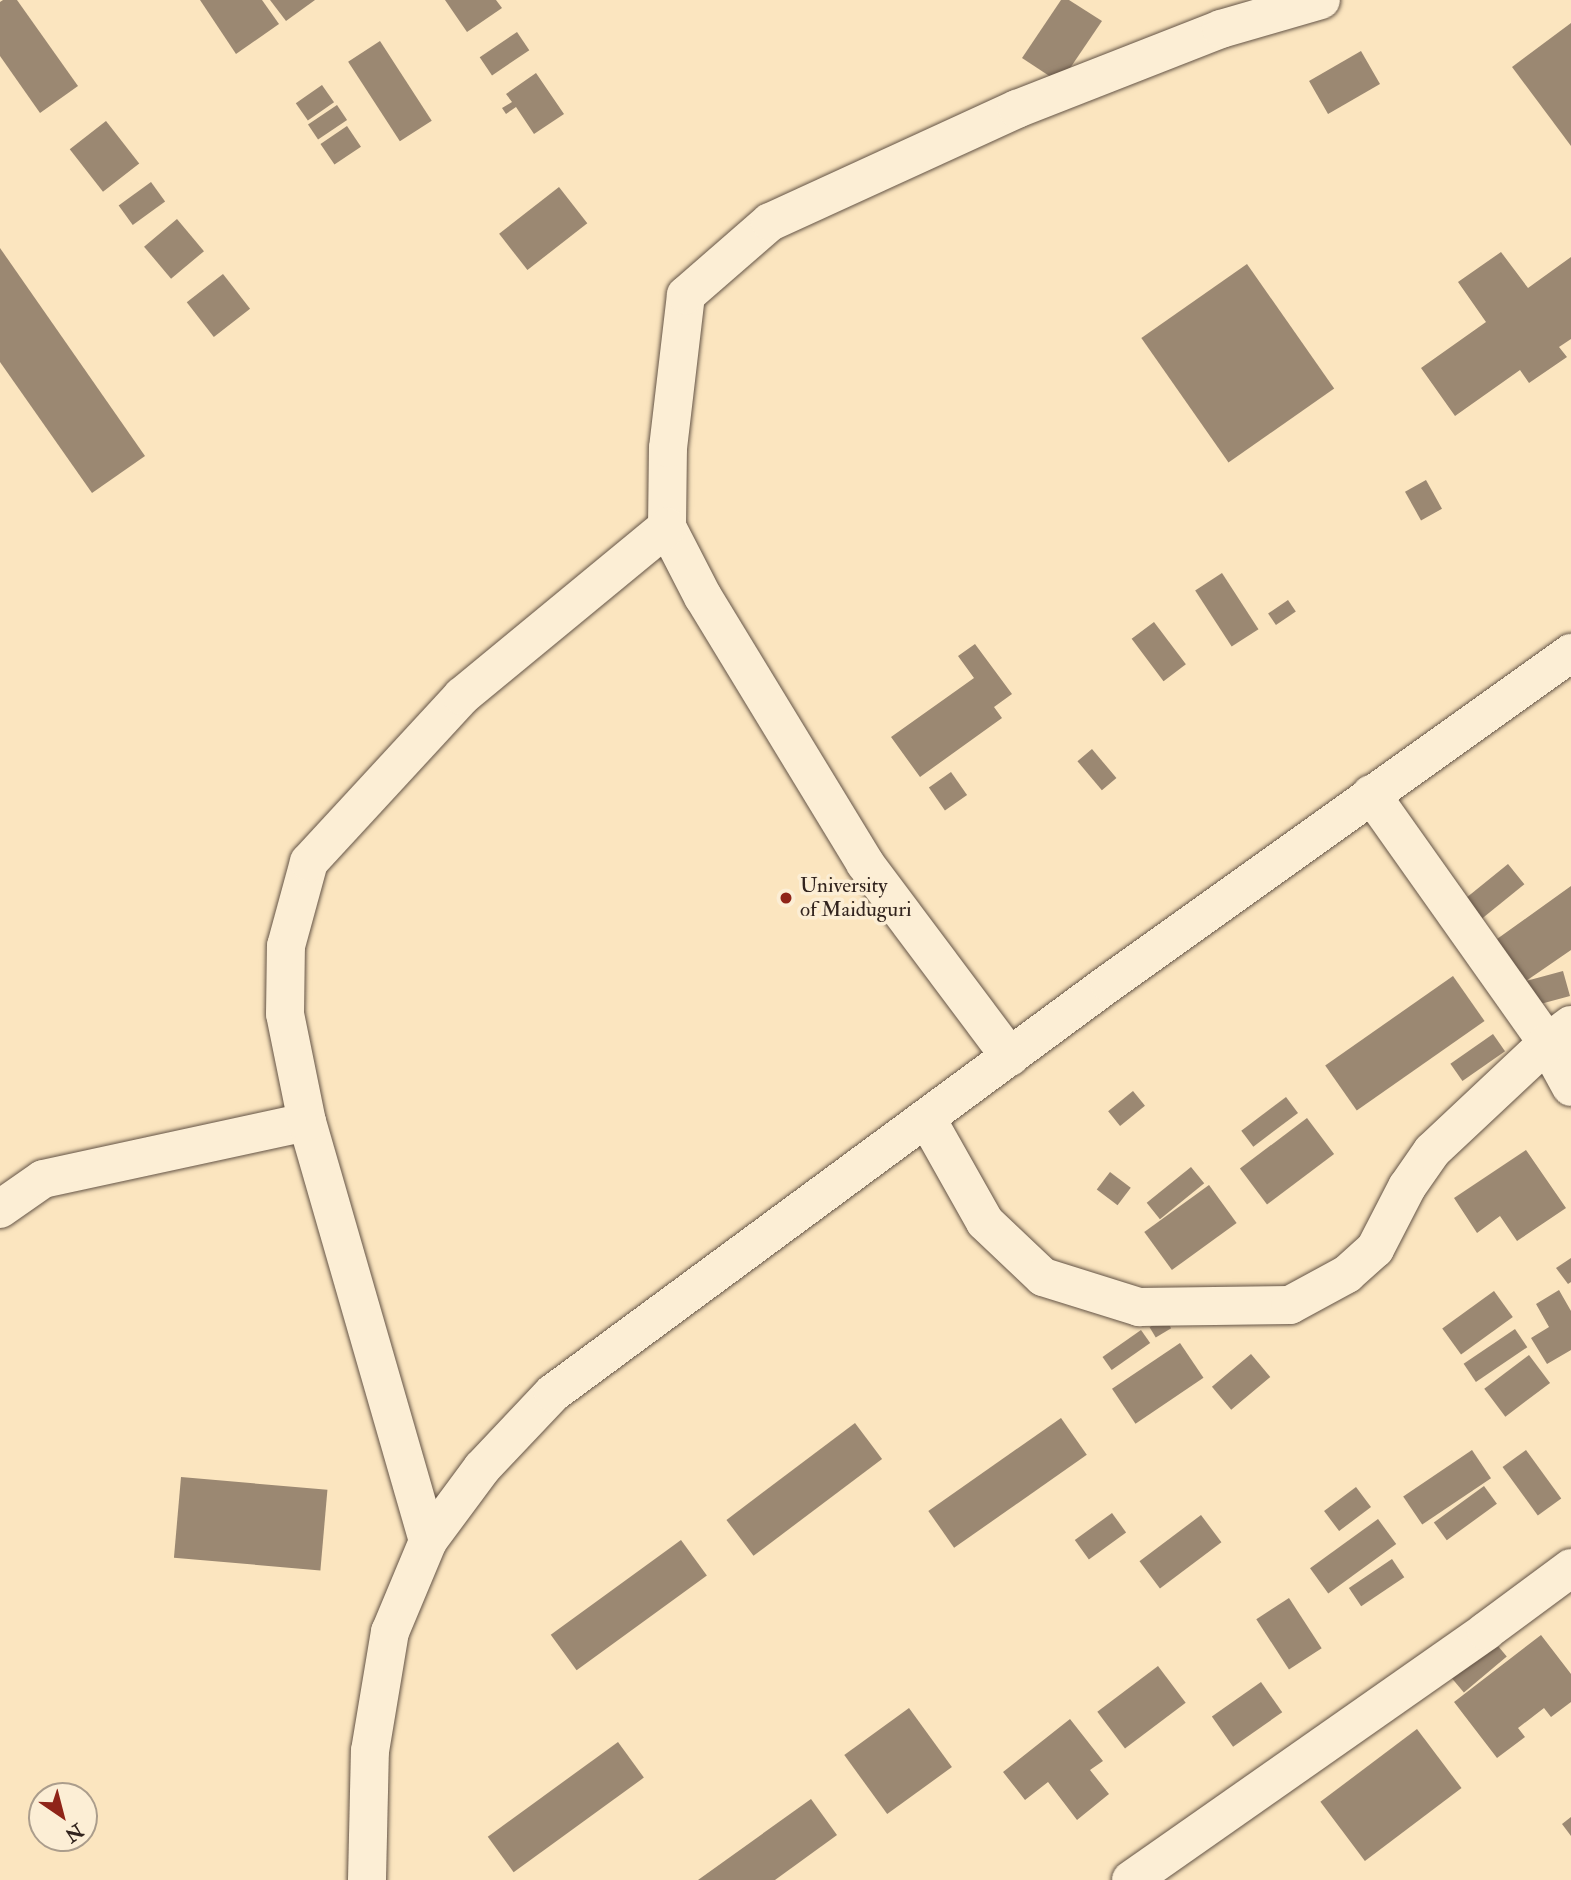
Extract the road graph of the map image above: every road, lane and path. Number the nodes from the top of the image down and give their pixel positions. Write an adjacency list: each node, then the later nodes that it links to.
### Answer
1 (1321, 0): 2 (street)
2 (667, 527): 6 (street); 9 (street)
3 (1571, 653): 4 (street)
4 (1371, 794): 5 (street); 6 (street)
5 (1559, 1034): 7 (street); 8 (street)
6 (1010, 1057): 8 (street)
7 (1571, 1087)
8 (927, 1119): 11 (street)
9 (307, 1122): 10 (street); 11 (street)
10 (0, 1209)
11 (428, 1541): 13 (street)
12 (1571, 1568): 14 (street)
13 (367, 1880)
14 (1131, 1880)

